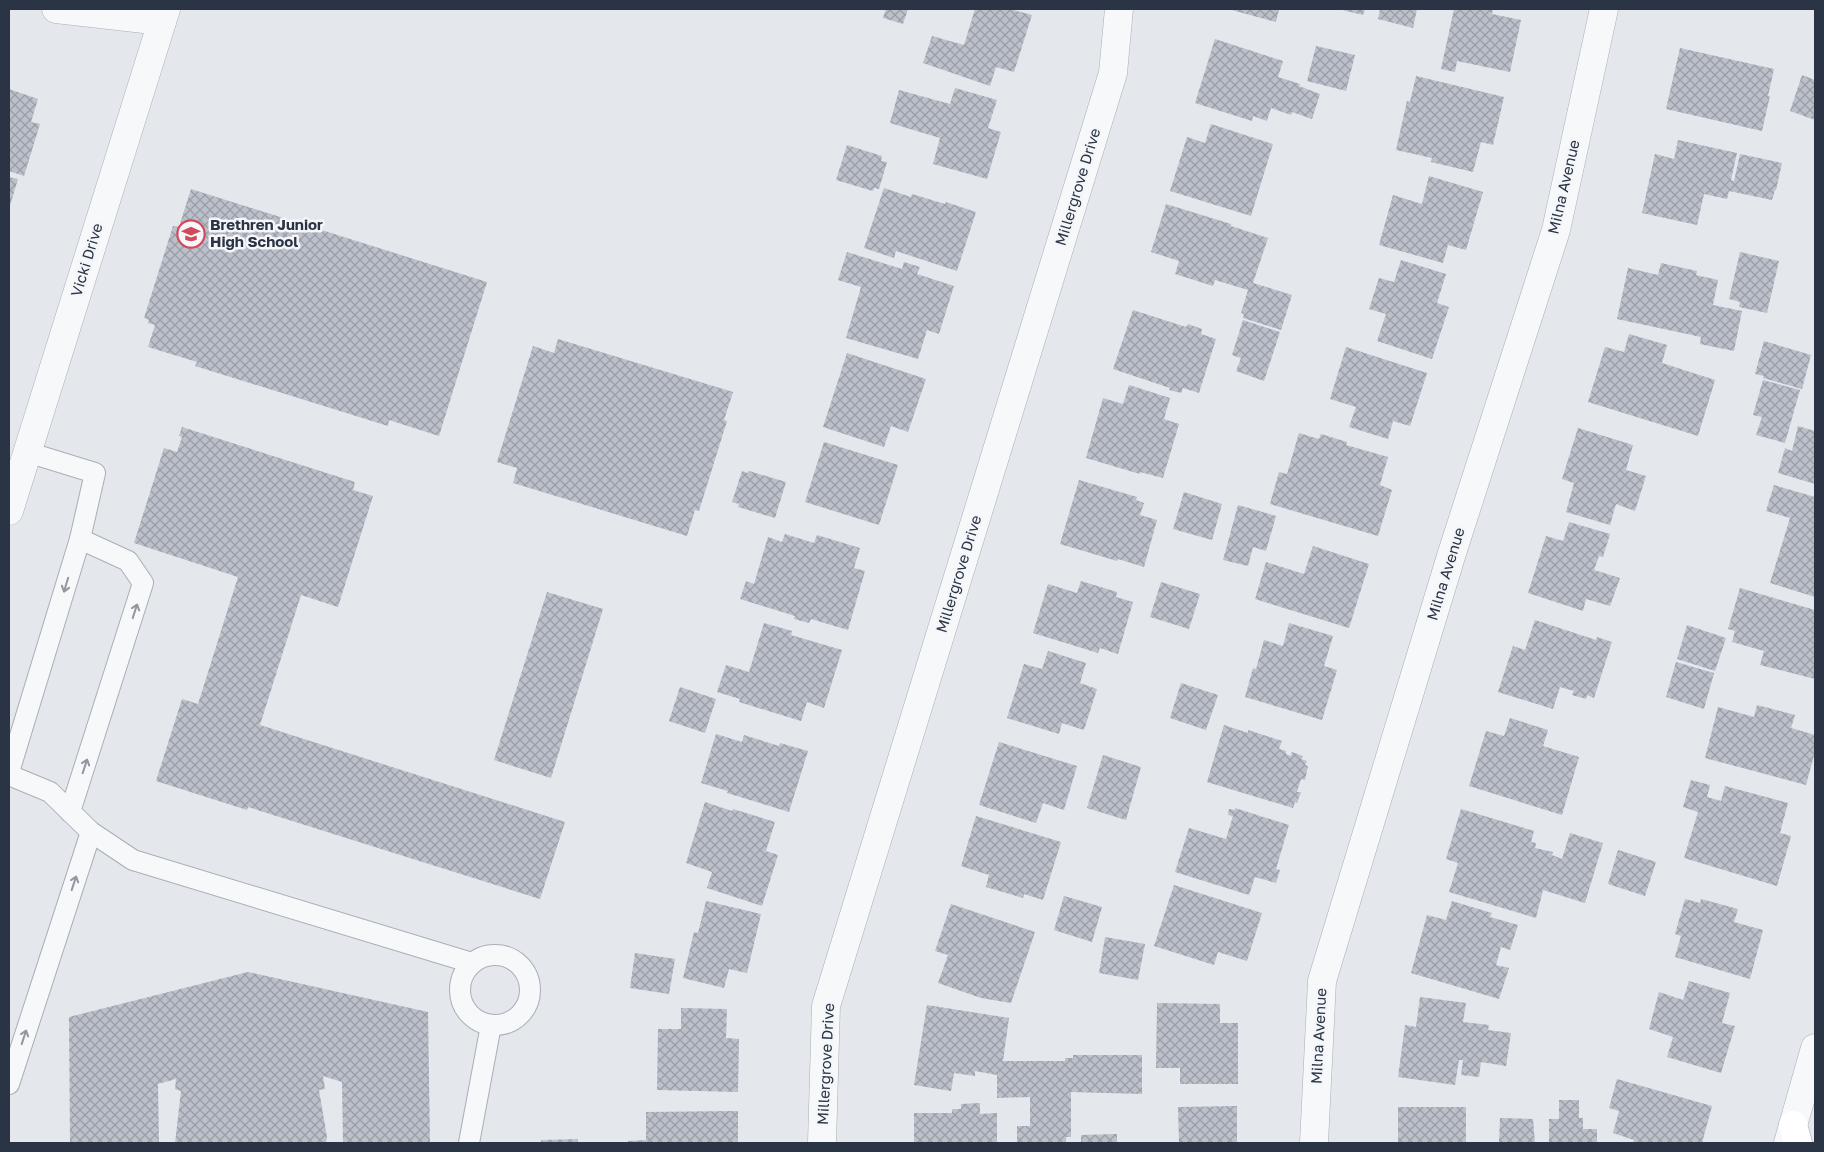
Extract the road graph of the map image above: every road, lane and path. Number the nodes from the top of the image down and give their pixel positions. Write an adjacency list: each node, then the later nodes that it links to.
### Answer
1 (56, 9): 4 (street)
2 (1119, 9): 17 (street, Millergrove Drive)
3 (1604, 9): 18 (street, Milna Avenue)
4 (164, 15): 5 (street, Vicki Drive)
5 (27, 452): 6 (street, Vicki Drive); 7 (lane)
6 (9, 510)
7 (80, 539): 8 (lane, one-way to 8); 9 (lane, one-way to 7)
8 (9, 773): 9 (lane)
9 (70, 812): 10 (lane)
10 (91, 832): 11 (lane); 14 (lane, one-way to 10)
11 (472, 963): 12 (lane); 12 (lane)
12 (491, 1025): 16 (lane)
13 (1815, 1048): 15 (street)
14 (9, 1084)
15 (1793, 1137)
16 (469, 1143)
17 (822, 1143)
18 (1314, 1143)

